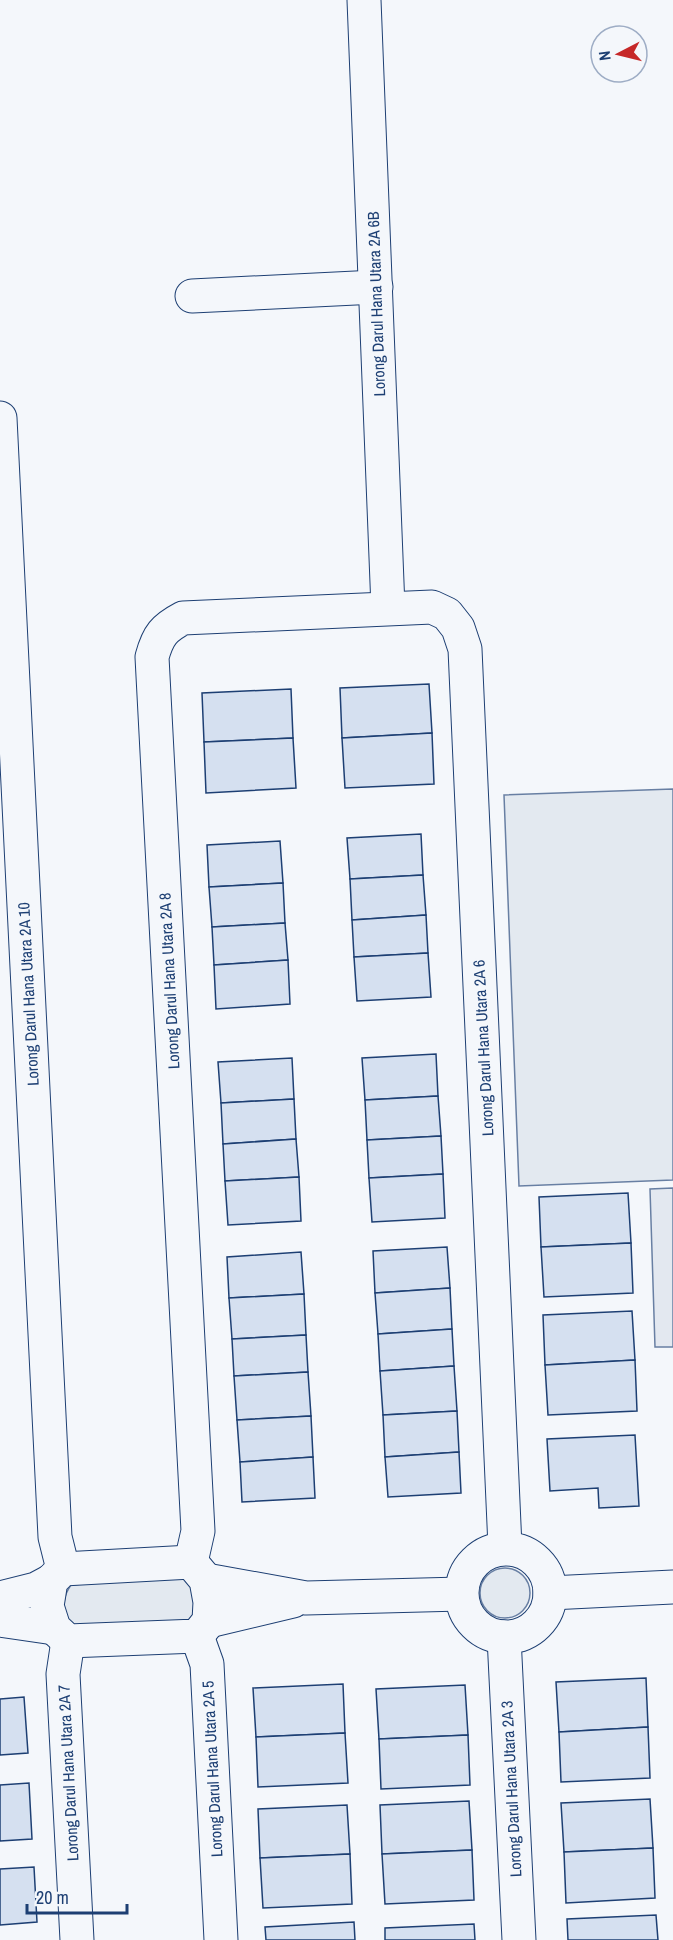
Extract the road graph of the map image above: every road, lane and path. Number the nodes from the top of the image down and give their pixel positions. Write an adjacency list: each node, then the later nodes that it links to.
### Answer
1 (364, 0): 2 (street, Lorong Darul Hana Utara 2A 6B)
2 (376, 287): 3 (street); 5 (street, Lorong Darul Hana Utara 2A 6B)
3 (192, 296)
4 (0, 418): 6 (street, Lorong Darul Hana Utara 2A 10)
5 (388, 608): 7 (street, Lorong Darul Hana Utara 2A 6); 8 (street, Lorong Darul Hana Utara 2A 8)
6 (8, 750): 9 (street, Lorong Darul Hana Utara 2A 10)
7 (505, 1547): 11 (street); 12 (street)
8 (199, 1571): 9 (street); 14 (street); 16 (street, Lorong Darul Hana Utara 2A 8)
9 (57, 1575): 13 (street); 17 (street, Lorong Darul Hana Utara 2A 10)
10 (673, 1587): 11 (street)
11 (550, 1593): 18 (street)
12 (461, 1594): 14 (street); 18 (street)
13 (0, 1598)
14 (306, 1598): 16 (street)
15 (0, 1620): 17 (street)
16 (203, 1629): 17 (street); 20 (street, Lorong Darul Hana Utara 2A 5)
17 (61, 1635): 19 (street, Lorong Darul Hana Utara 2A 7)
18 (504, 1637): 21 (street, Lorong Darul Hana Utara 2A 3)
19 (77, 1940)
20 (221, 1940)
21 (519, 1940)

